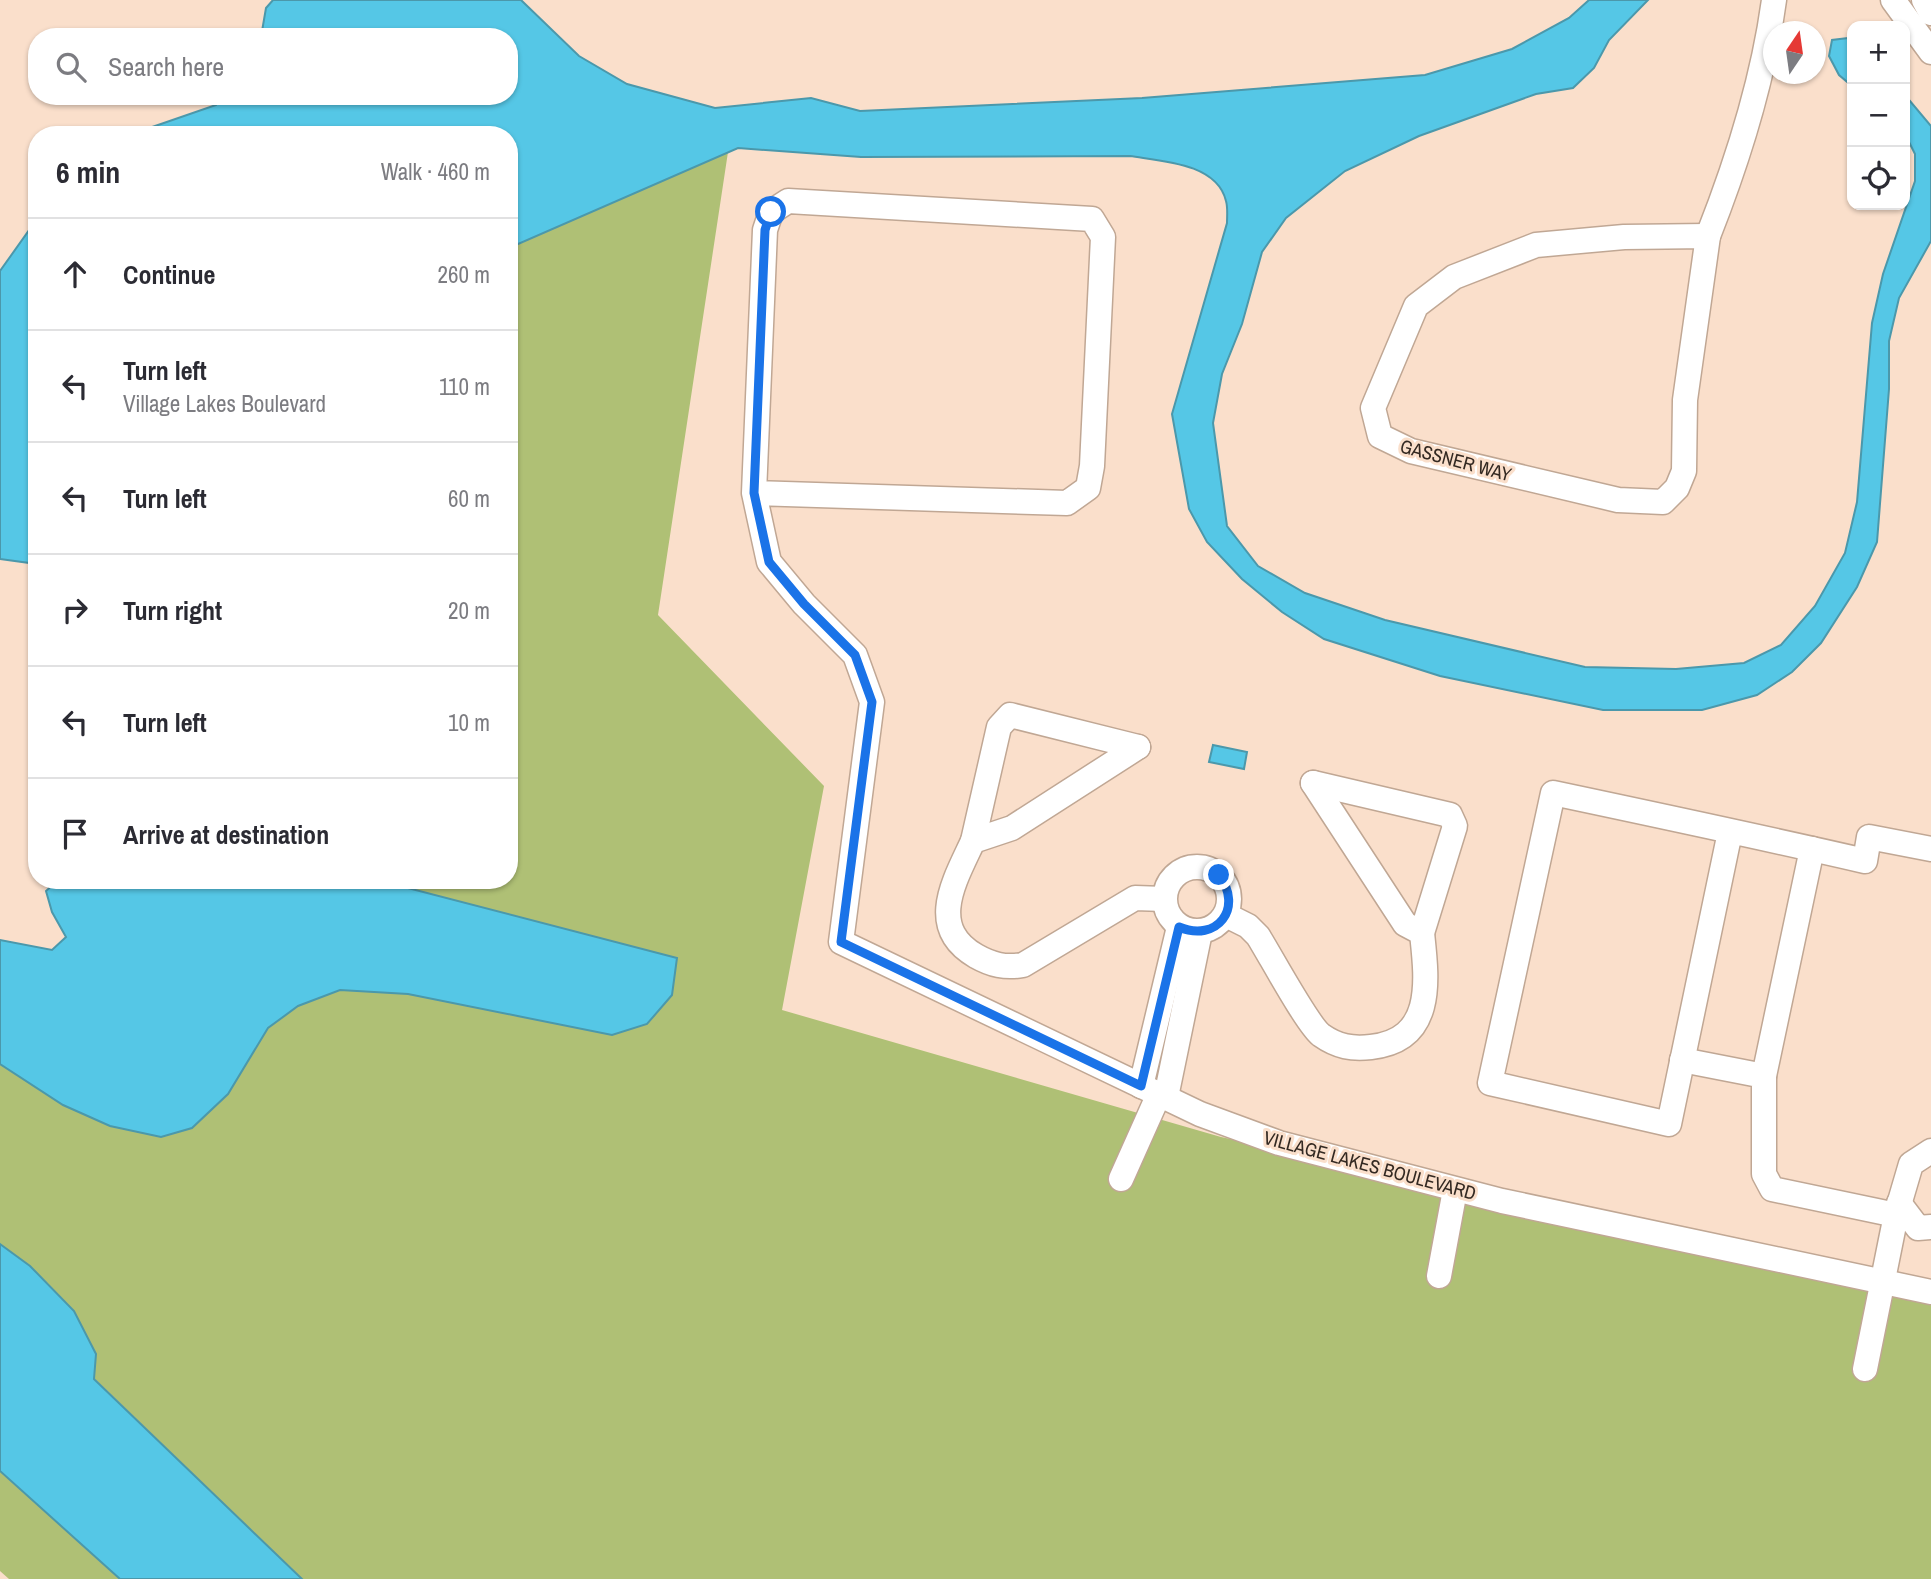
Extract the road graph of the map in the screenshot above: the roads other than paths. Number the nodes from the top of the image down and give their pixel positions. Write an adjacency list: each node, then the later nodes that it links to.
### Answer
1 (1774, 0): 6 (street, GASSNER WAY)
2 (1924, 0): 4 (street)
3 (1904, 4): 5 (street)
4 (1931, 13)
5 (1931, 52)
6 (1708, 236): 6 (street, GASSNER WAY)
7 (754, 493): 7 (street); 18 (street, VILLAGE LAKES BOULEVARD)
8 (1730, 831): 10 (street); 16 (street); 16 (street)
9 (973, 841): 9 (street); 12 (street)
10 (1811, 849): 11 (street); 17 (street)
11 (1931, 849)
12 (1164, 899): 13 (street); 14 (street)
13 (1226, 915): 14 (street); 15 (street)
14 (1189, 929): 18 (street)
15 (1422, 933): 15 (street)
16 (1682, 1060): 17 (street)
17 (1764, 1076): 22 (street)
18 (1155, 1092): 20 (street); 21 (street, VILLAGE LAKES BOULEVARD)
19 (1931, 1151): 22 (street)
20 (1121, 1179)
21 (1455, 1189): 24 (street); 25 (street, VILLAGE LAKES BOULEVARD)
22 (1898, 1209): 23 (street); 25 (street)
23 (1931, 1227)
24 (1439, 1276)
25 (1883, 1282): 26 (street, VILLAGE LAKES BOULEVARD); 27 (street)
26 (1931, 1292)
27 (1865, 1369)

